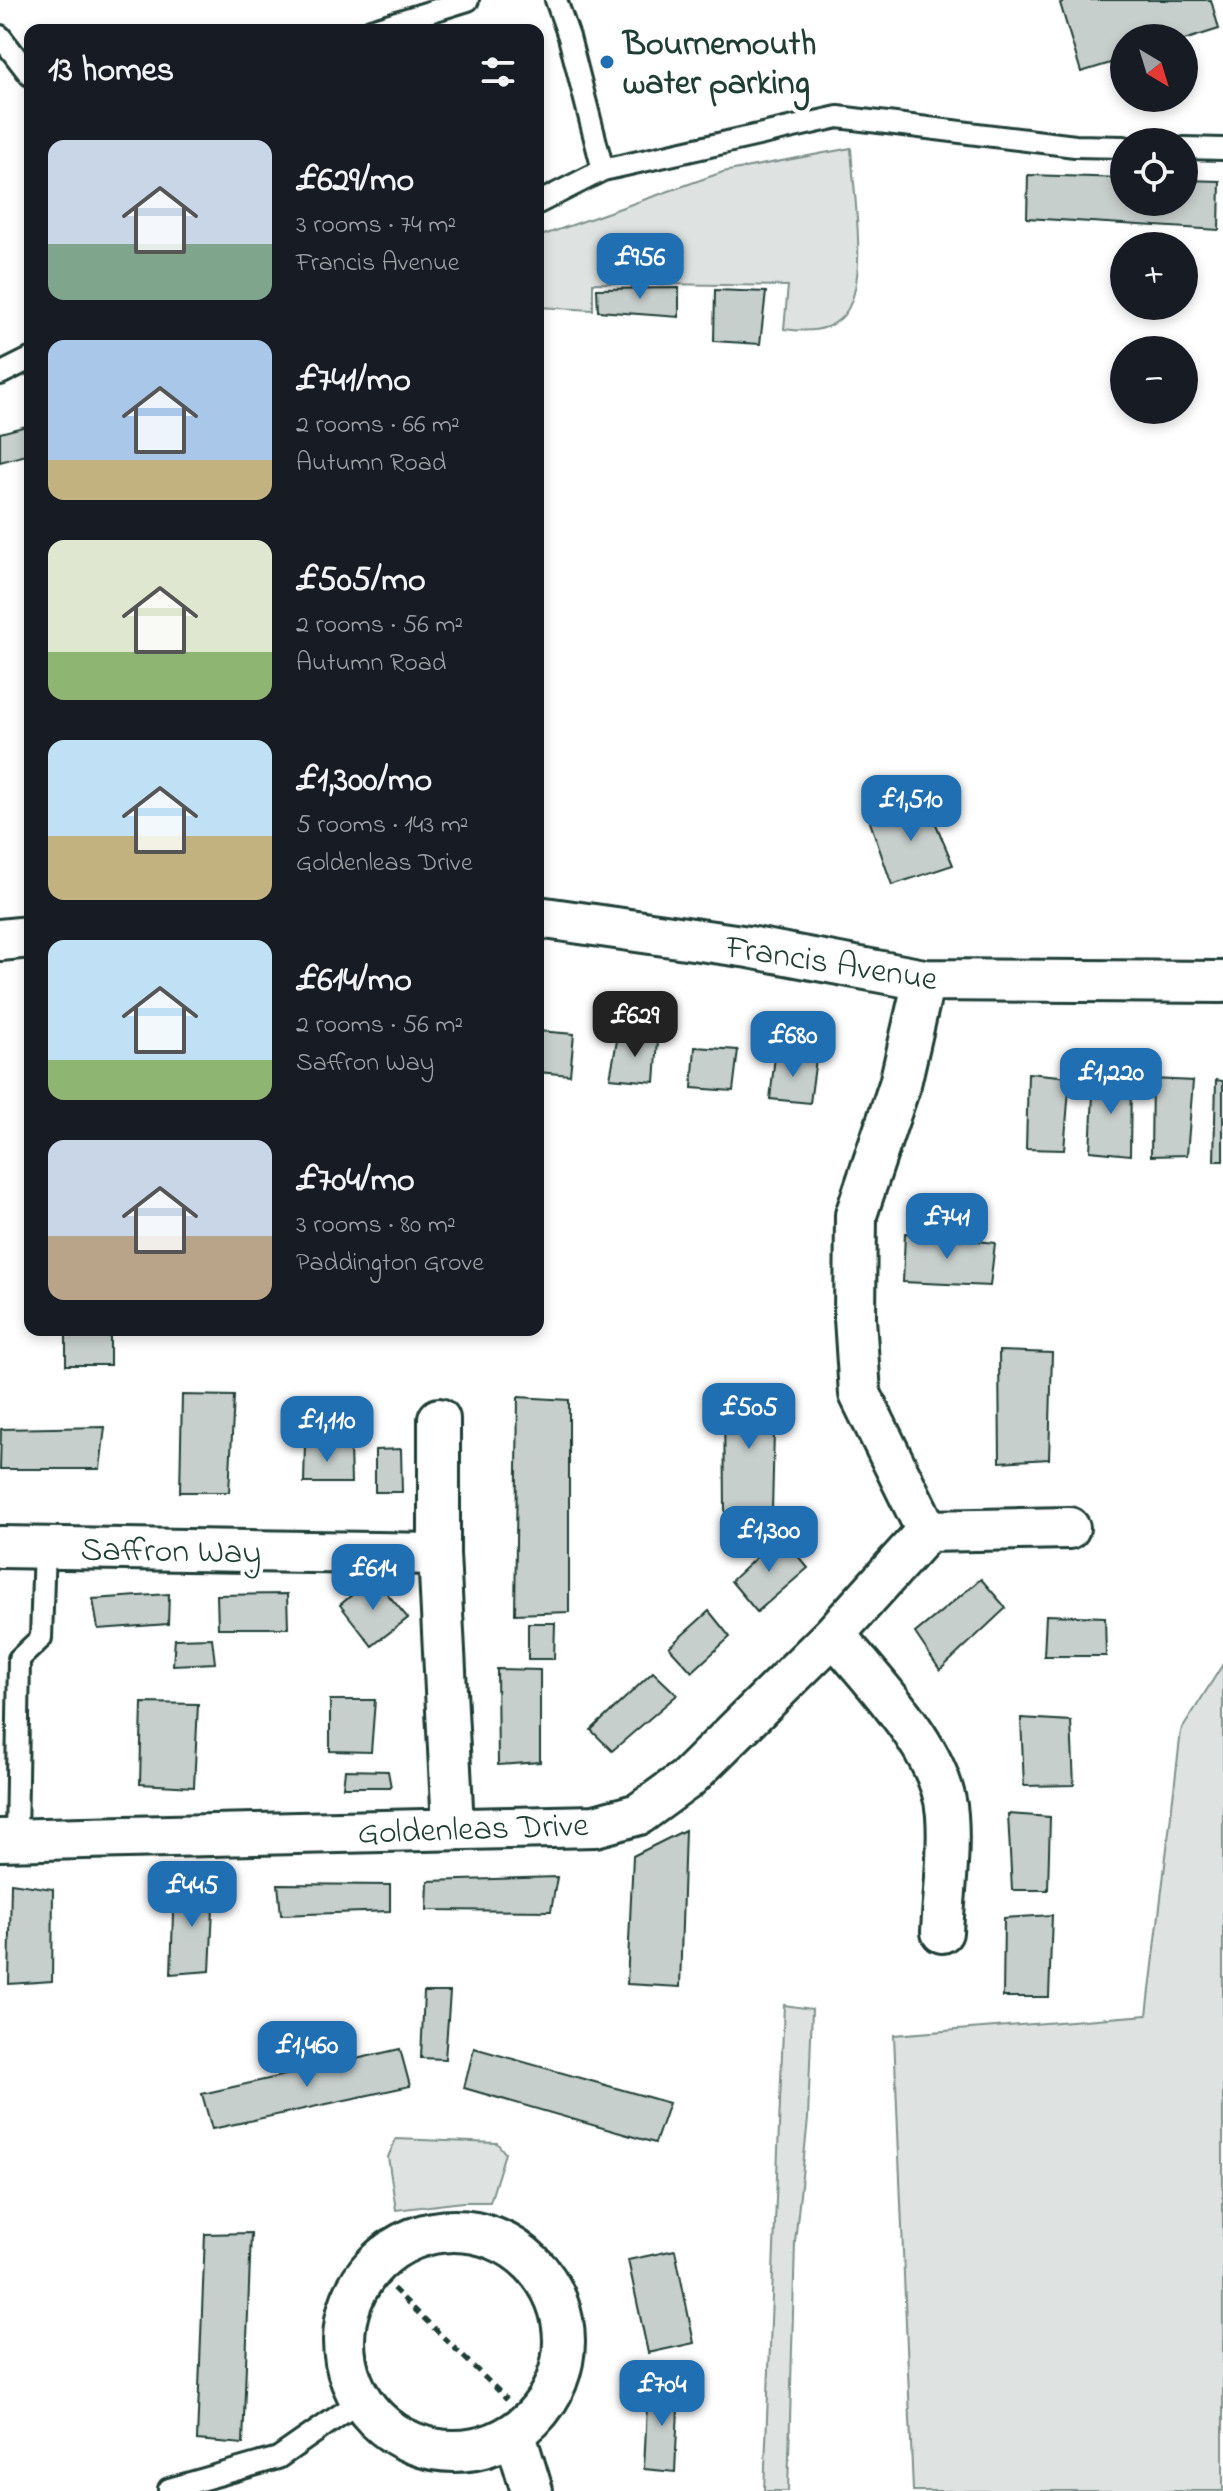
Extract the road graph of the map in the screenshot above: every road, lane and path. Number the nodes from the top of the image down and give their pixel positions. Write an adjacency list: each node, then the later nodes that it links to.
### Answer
1 (468, 0): 3 (lane)
2 (556, 0): 9 (lane)
3 (390, 24)
4 (0, 36): 5 (lane)
5 (24, 67)
6 (1110, 147): 9 (lane)
7 (1198, 148): 8 (lane)
8 (1223, 149)
9 (603, 170): 10 (lane)
10 (544, 200)
11 (24, 362): 12 (lane)
12 (0, 374)
13 (544, 918): 16 (street, Francis Avenue)
14 (24, 938): 15 (street)
15 (0, 940)
16 (924, 980): 17 (street, Francis Avenue); 20 (street)
17 (1223, 982)
18 (439, 1419): 23 (street)
19 (1069, 1528): 20 (street)
20 (927, 1531): 24 (street, Goldenleas Drive)
21 (0, 1547): 22 (street, Saffron Way)
22 (44, 1547): 23 (street, Saffron Way); 26 (lane)
23 (439, 1554): 25 (street)
24 (834, 1634): 25 (street, Goldenleas Drive); 27 (street)
25 (453, 1827): 26 (street, Goldenleas Drive)
26 (8, 1840)
27 (942, 1932)
28 (373, 2269): 29 (street); 30 (path); 30 (street)
29 (360, 2401): 30 (street); 31 (lane)
30 (522, 2428): 32 (street)
31 (169, 2489)
32 (532, 2491)

